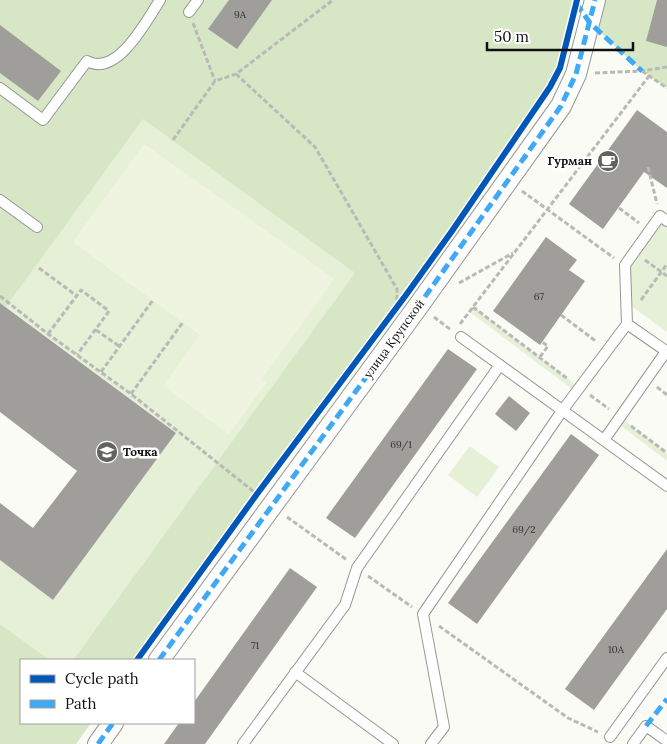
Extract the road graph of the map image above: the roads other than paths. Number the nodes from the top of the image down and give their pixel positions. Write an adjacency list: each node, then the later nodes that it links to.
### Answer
1 (160, 0): 5 (lane)
2 (198, 0): 4 (lane)
3 (595, 0): 17 (street, улица Крупской)
4 (189, 12)
5 (0, 88)
6 (0, 200): 8 (lane)
7 (663, 219): 9 (lane)
8 (37, 227)
9 (627, 324): 11 (lane); 13 (lane)
10 (461, 337): 12 (lane)
11 (666, 350): 14 (lane)
12 (500, 366): 13 (lane); 18 (lane)
13 (562, 411): 14 (lane); 25 (lane)
14 (604, 440): 15 (lane)
15 (667, 486)
16 (667, 658): 20 (lane)
17 (160, 659)
18 (295, 672): 23 (lane); 24 (lane)
19 (112, 724): 22 (street)
20 (610, 737)
21 (667, 741): 26 (lane)
22 (98, 744)
23 (244, 744)
24 (393, 744)
25 (431, 744)
26 (633, 744)

